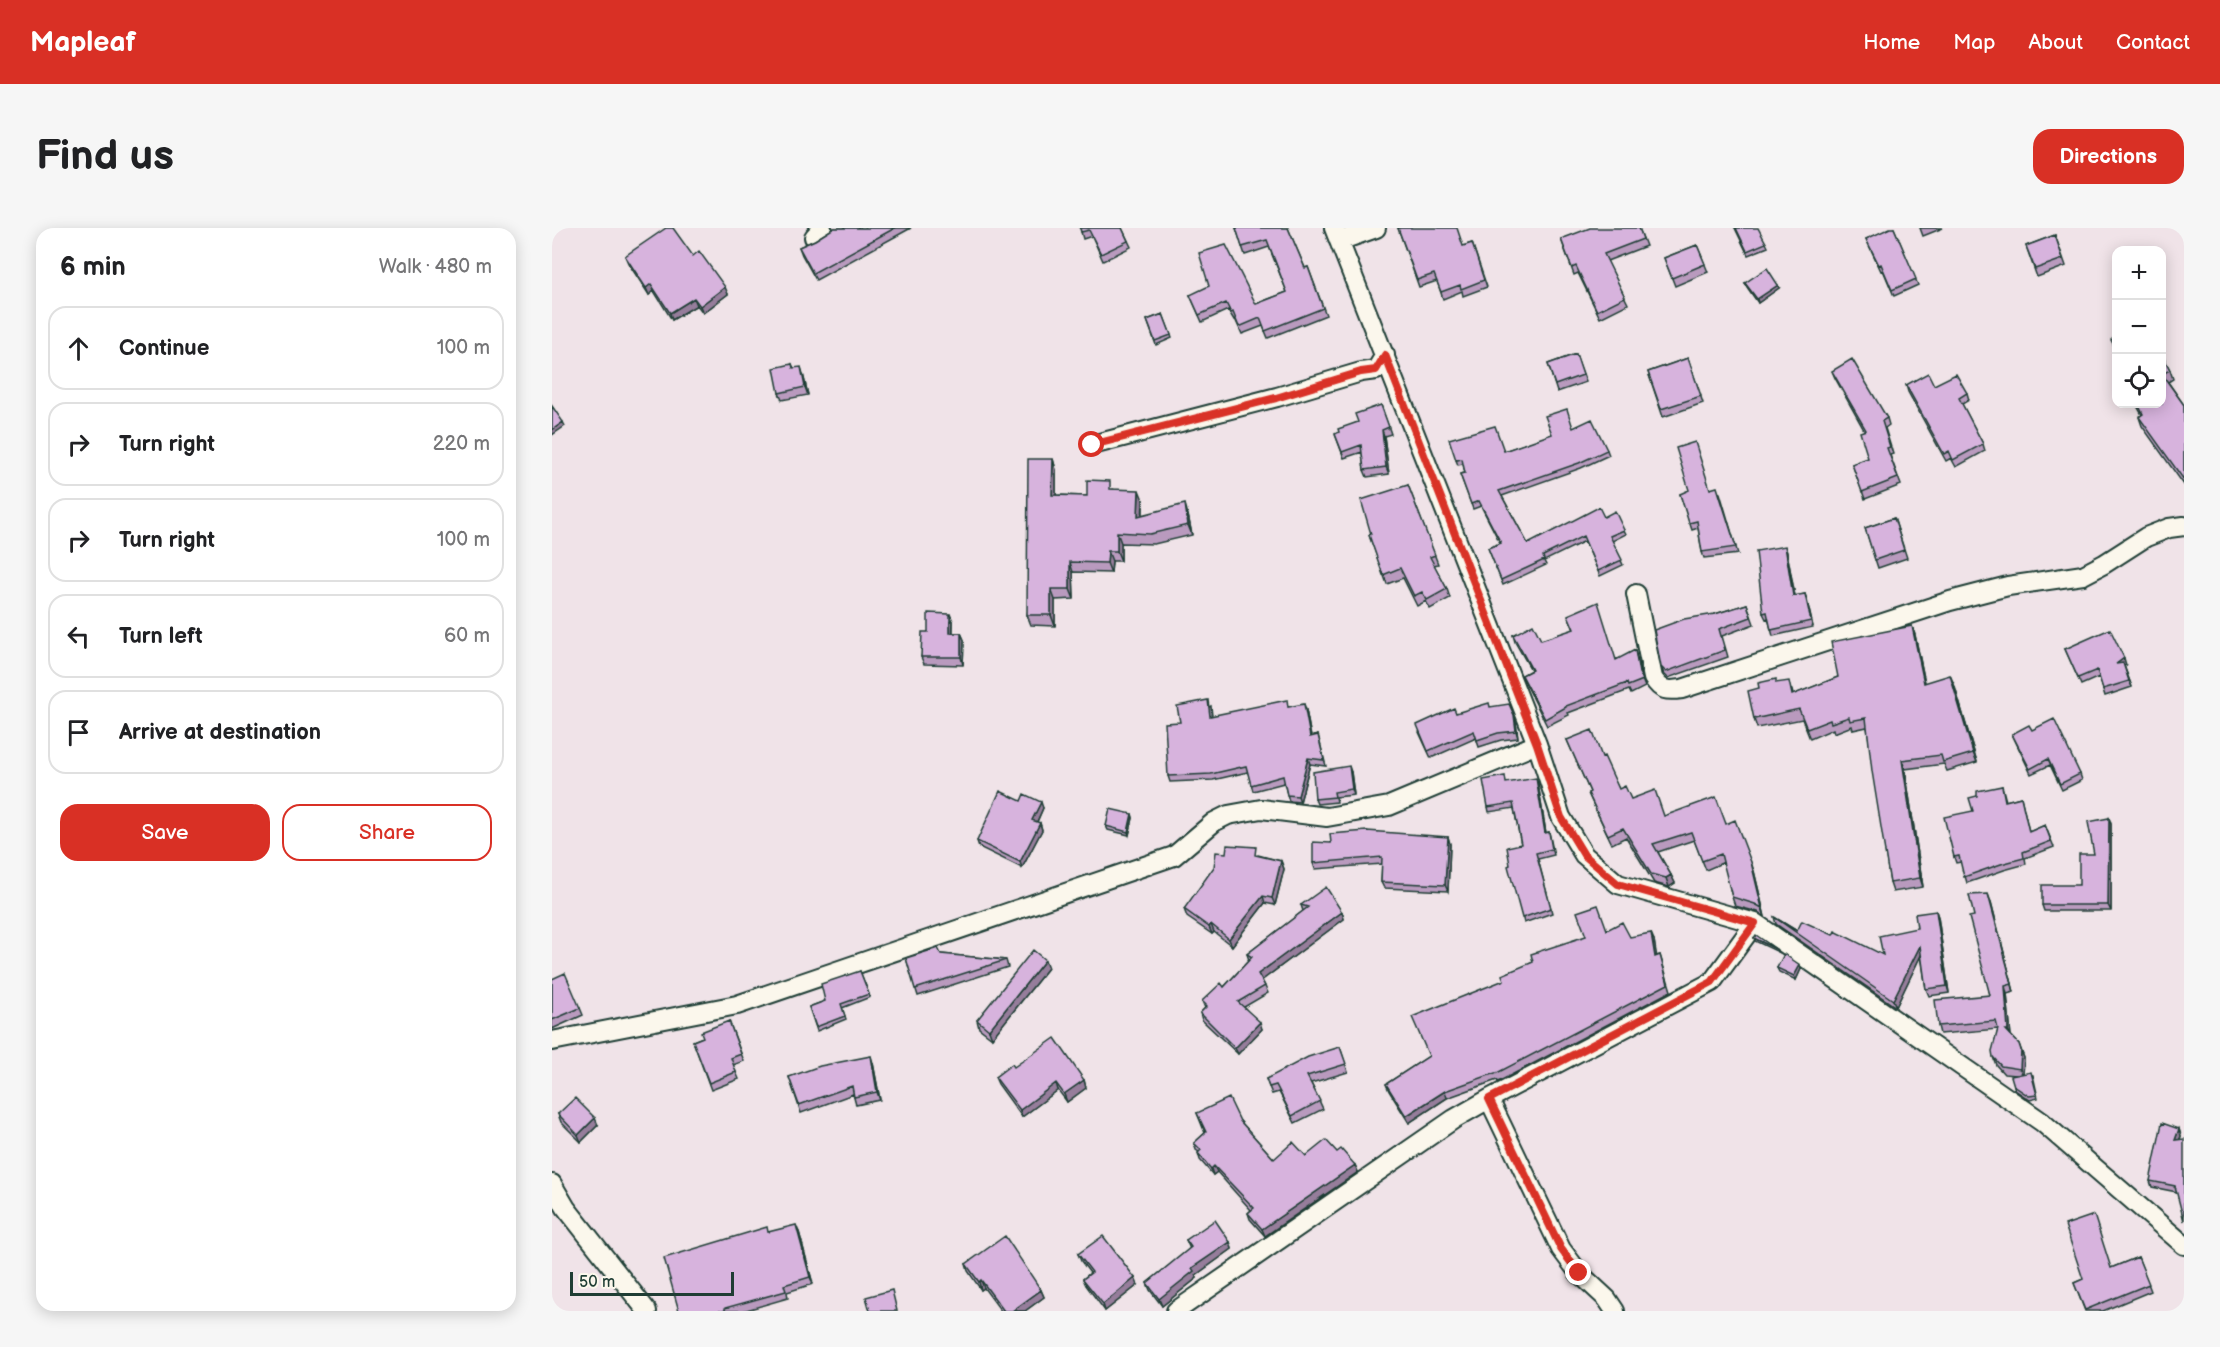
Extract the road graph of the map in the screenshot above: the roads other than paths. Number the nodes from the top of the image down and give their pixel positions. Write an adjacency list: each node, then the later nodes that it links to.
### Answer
1 (1376, 228): 2 (street)
2 (1336, 234): 3 (street)
3 (1385, 355): 4 (street); 7 (street)
4 (1092, 445)
5 (2184, 526): 6 (street)
6 (1636, 594)
7 (1537, 744): 8 (street); 9 (street)
8 (1755, 923): 10 (street); 12 (street)
9 (552, 1041)
10 (1489, 1099): 14 (street); 15 (street)
11 (552, 1184): 13 (street)
12 (2184, 1245)
13 (647, 1311)
14 (1176, 1311)
15 (1616, 1311)

